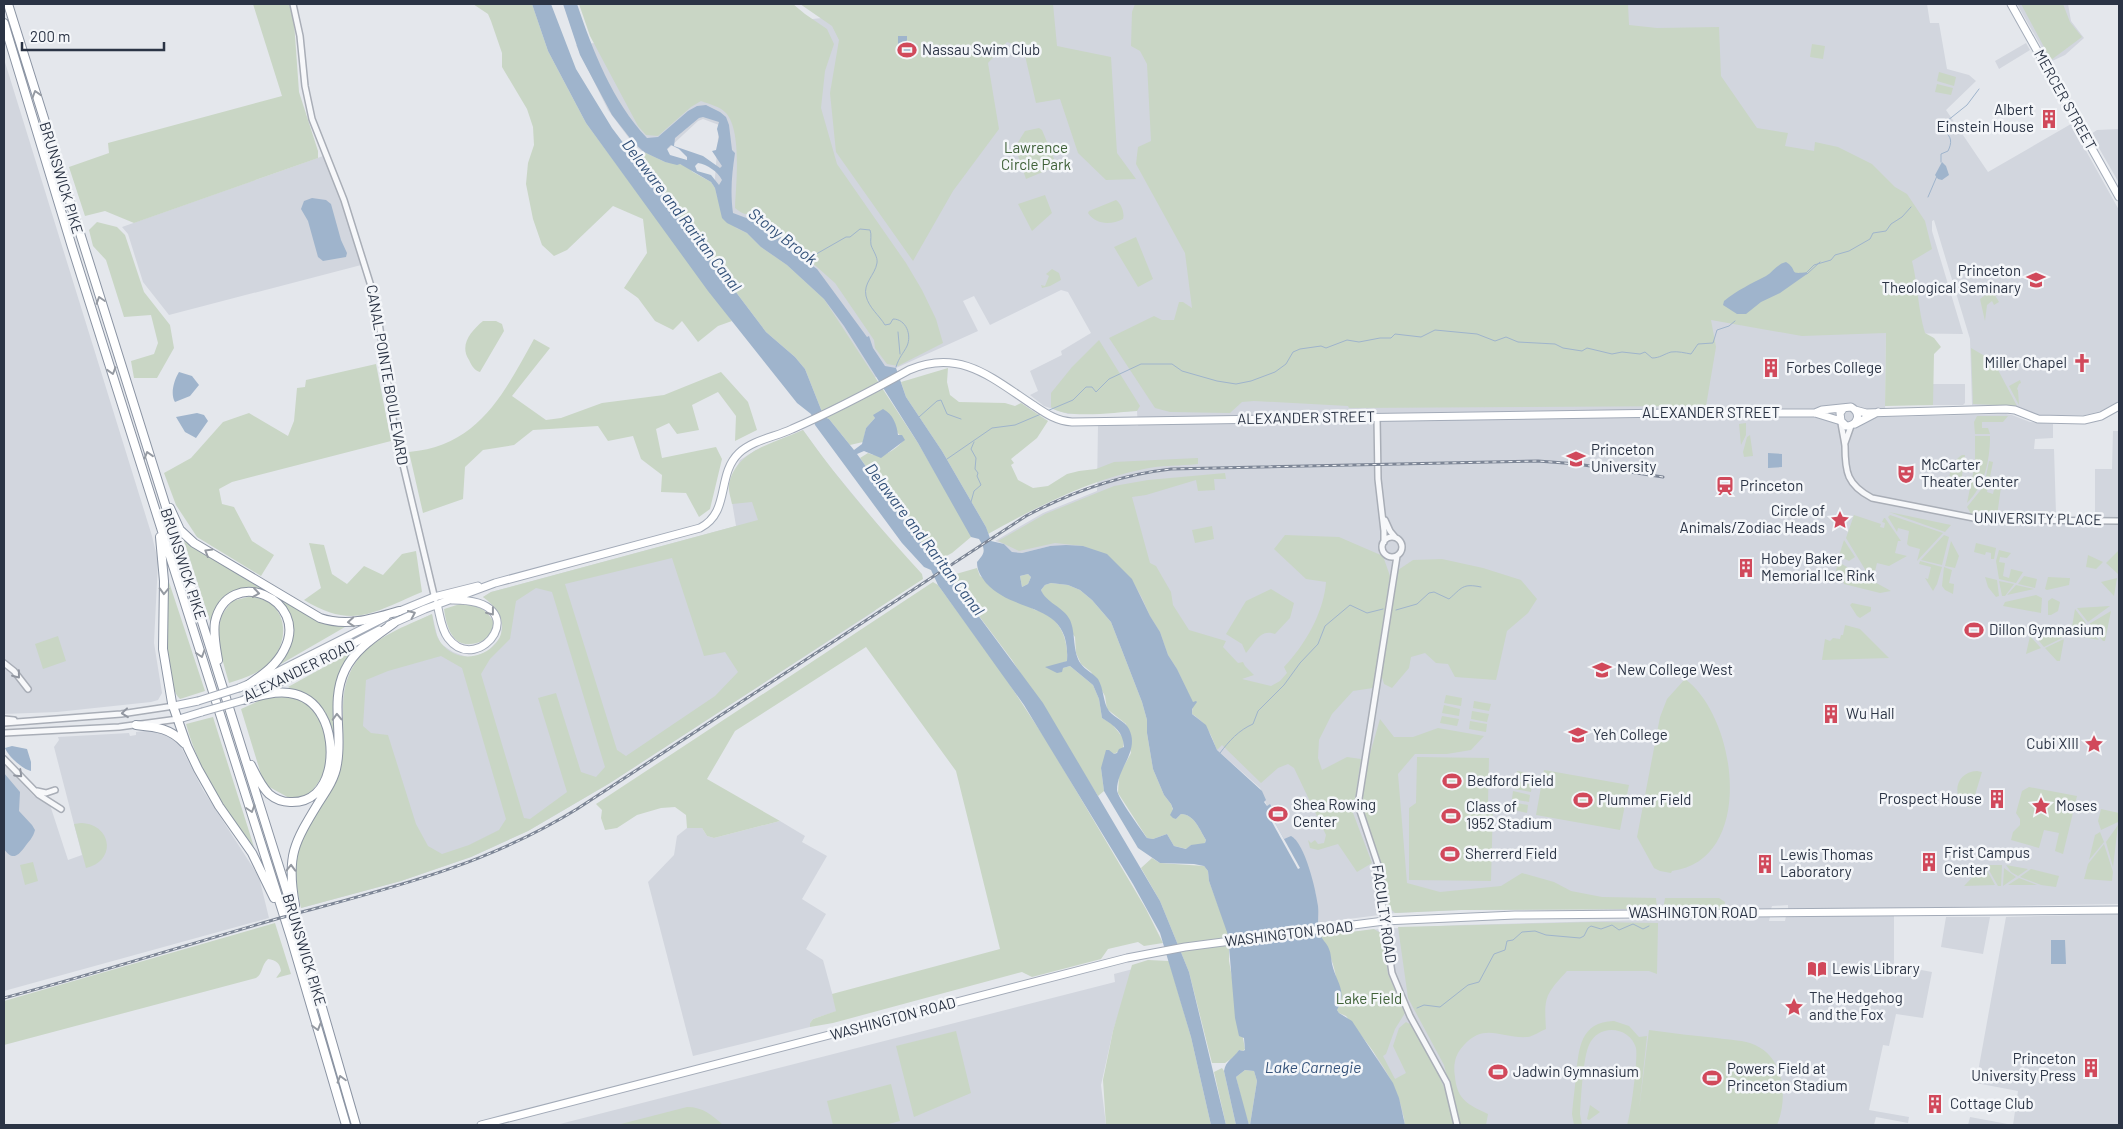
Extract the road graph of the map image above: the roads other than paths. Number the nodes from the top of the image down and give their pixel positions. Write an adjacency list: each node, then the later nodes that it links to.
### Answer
1 (8, 4): 16 (highway, BRUNSWICK PIKE, one-way to 1)
2 (293, 4): 27 (street, CANAL POINTE BOULEVARD)
3 (2011, 4): 5 (main road, MERCER STREET)
4 (4, 24): 17 (highway, BRUNSWICK PIKE, one-way to 17)
5 (2119, 197)
6 (2119, 406): 9 (main road)
7 (1844, 408): 8 (main road); 11 (main road, ALEXANDER STREET); 13 (main road)
8 (1855, 410): 9 (main road); 14 (main road)
9 (1878, 412): 14 (main road)
10 (824, 413): 12 (main road, ALEXANDER STREET); 25 (main road, ALEXANDER ROAD)
11 (1815, 413): 12 (main road, ALEXANDER STREET); 13 (main road, ALEXANDER STREET)
12 (1376, 417): 18 (street)
13 (1841, 422): 14 (main road); 15 (street, UNIVERSITY PLACE)
14 (1853, 425): 15 (street, UNIVERSITY PLACE)
15 (1845, 446): 19 (street, UNIVERSITY PLACE)
16 (155, 477): 28 (highway, one-way to 16); 31 (highway, BRUNSWICK PIKE)
17 (155, 508): 35 (highway, one-way to 35); 51 (highway, BRUNSWICK PIKE, one-way to 51)
18 (1382, 515): 20 (street); 21 (street)
19 (2119, 521)
20 (1395, 537): 21 (street); 23 (street)
21 (1384, 542): 22 (street)
22 (1388, 556): 23 (street); 24 (street, FACULTY ROAD)
23 (1397, 556): 24 (street, FACULTY ROAD)
24 (1393, 574): 49 (street, FACULTY ROAD)
25 (495, 583): 26 (main road, ALEXANDER ROAD); 27 (main road, ALEXANDER ROAD)
26 (447, 600): 27 (main road, ALEXANDER ROAD); 27 (main road, one-way to 27)
27 (436, 601): 28 (main road, ALEXANDER ROAD); 29 (main road, ALEXANDER ROAD, one-way to 27)
28 (399, 611): 32 (main road, ALEXANDER ROAD)
29 (394, 623): 34 (main road, ALEXANDER ROAD); 50 (highway, one-way to 29)
30 (4, 663): 33 (street, one-way to 33)
31 (221, 685): 32 (highway, one-way to 32); 42 (highway, BRUNSWICK PIKE)
32 (248, 685): 35 (main road, ALEXANDER ROAD, bridge)
33 (28, 689)
34 (244, 700): 36 (main road, ALEXANDER ROAD, bridge); 42 (highway)
35 (174, 706): 36 (highway); 38 (street, ALEXANDER ROAD, one-way to 38)
36 (179, 718): 40 (street, ALEXANDER ROAD); 43 (highway)
37 (4, 719): 38 (street)
38 (25, 720): 39 (street, ALEXANDER ROAD)
39 (4, 723)
40 (136, 725): 41 (street, ALEXANDER ROAD); 43 (highway)
41 (4, 733)
42 (240, 743): 50 (highway, BRUNSWICK PIKE)
43 (187, 746): 51 (highway)
44 (4, 759): 45 (street, one-way to 45)
45 (34, 789): 46 (street); 47 (street)
46 (55, 790)
47 (60, 809)
48 (2119, 910): 49 (main road, WASHINGTON ROAD)
49 (1384, 921): 54 (main road, WASHINGTON ROAD); 55 (street, FACULTY ROAD)
50 (300, 934): 53 (highway, BRUNSWICK PIKE, one-way to 50)
51 (292, 938): 52 (highway, BRUNSWICK PIKE, one-way to 52)
52 (346, 1125)
53 (356, 1125)
54 (481, 1125)
55 (1457, 1125)

